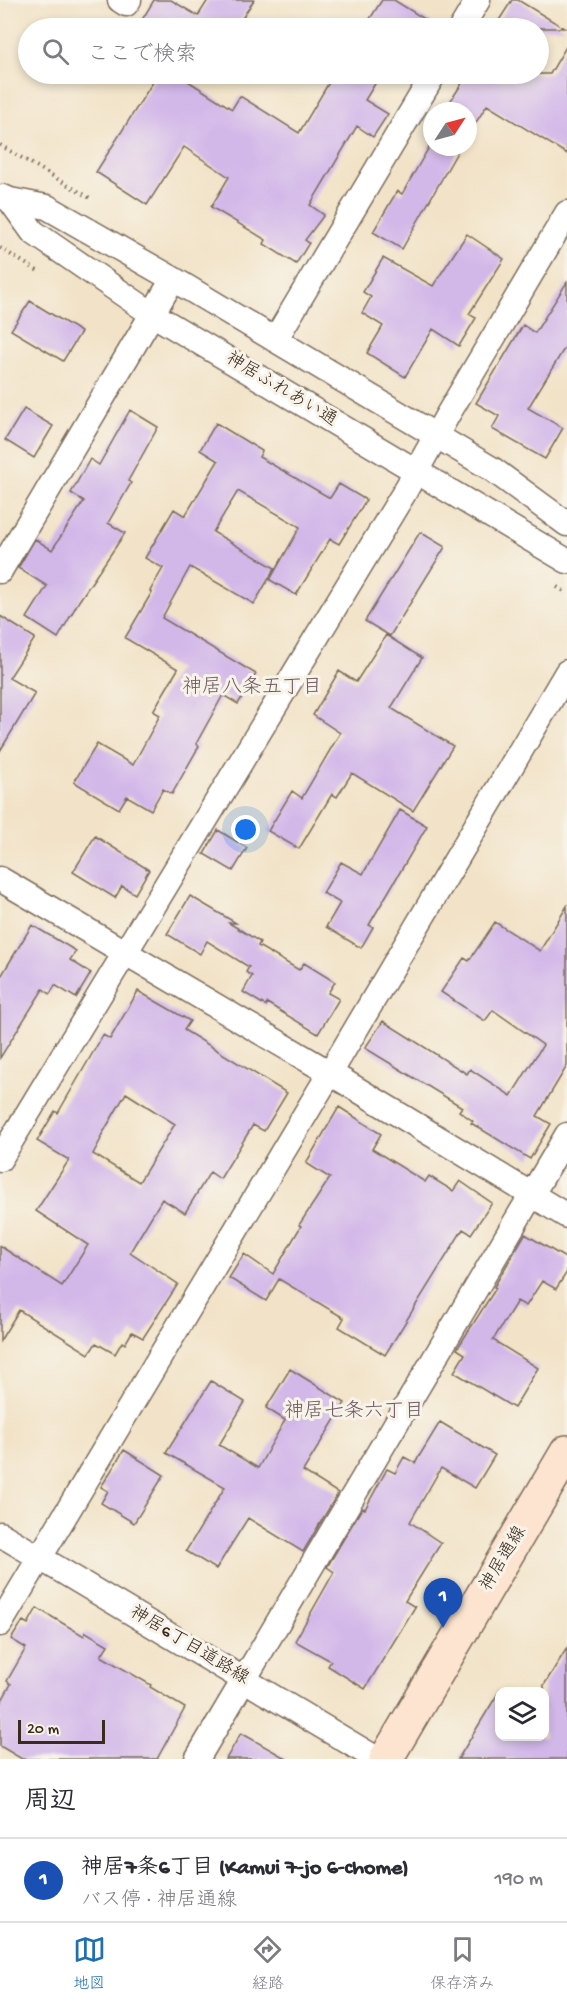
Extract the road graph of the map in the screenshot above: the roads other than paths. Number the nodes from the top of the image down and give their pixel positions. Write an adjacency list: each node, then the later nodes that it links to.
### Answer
1 (120, 0): 2 (street)
2 (129, 0)
3 (478, 0): 4 (street)
4 (467, 18)
5 (428, 84): 10 (street)
6 (3, 204): 8 (street, 神居ふれあい通); 9 (street, 神居ふれあい通)
7 (567, 213): 11 (street)
8 (174, 279): 9 (street); 10 (street, 神居ふれあい通)
9 (152, 314): 12 (street, 神居ふれあい通); 15 (street)
10 (275, 340): 11 (street, 神居ふれあい通)
11 (436, 436): 12 (street); 13 (street, 神居ふれあい通)
12 (416, 471): 14 (street, 神居ふれあい通); 18 (street)
13 (567, 524)
14 (567, 561)
15 (0, 571)
16 (567, 672): 19 (street)
17 (0, 879): 18 (street)
18 (125, 953): 19 (street); 21 (street)
19 (330, 1073): 22 (street); 26 (street)
20 (567, 1135): 22 (street)
21 (0, 1159)
22 (531, 1194): 23 (street); 28 (street)
23 (567, 1215)
24 (567, 1452): 31 (street, 神居通線)
25 (0, 1534): 26 (street, 神居6丁目道路線)
26 (39, 1558): 27 (street); 28 (street, 神居6丁目道路線)
27 (0, 1624)
28 (244, 1679): 29 (street); 30 (street, 神居6丁目道路線)
29 (197, 1759)
30 (377, 1759)
31 (386, 1759)

